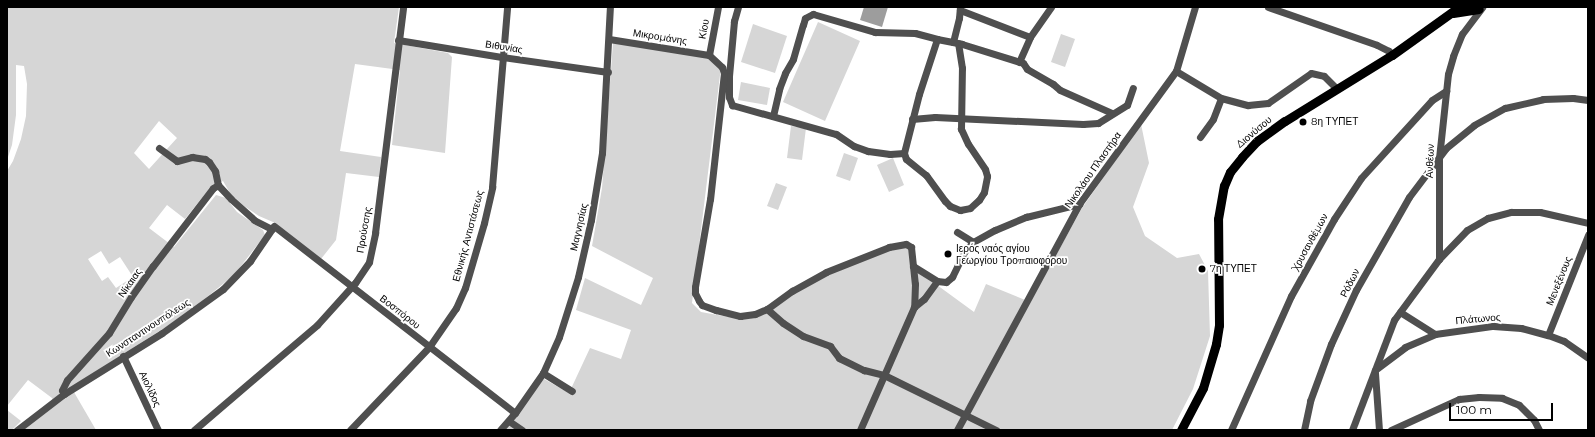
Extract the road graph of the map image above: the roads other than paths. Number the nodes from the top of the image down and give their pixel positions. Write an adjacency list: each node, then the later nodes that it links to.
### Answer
1 (403, 7): 16 (street, Προύσσης)
2 (507, 7): 20 (street, Εθνικής Αντιστάσεως)
3 (610, 7): 14 (street, Μαγνησίας)
4 (718, 7): 18 (street, Κίου)
5 (738, 7): 30 (street)
6 (1051, 7): 13 (street)
7 (1195, 7): 22 (street, Νικολάου Πλαστήρα)
8 (1270, 7): 19 (street)
9 (960, 8): 13 (street); 17 (street)
10 (1480, 8): 11 (main road); 26 (street, Ανθέων)
11 (1457, 9): 19 (main road, Διονύσου)
12 (820, 11): 15 (street); 30 (street)
13 (1030, 38): 21 (street)
14 (609, 39): 18 (street, Μικρομάνης); 23 (street, Μαγνησίας)
15 (937, 39): 17 (street); 31 (street)
16 (398, 40): 20 (street, Βιθυνίας); 47 (street, Προύσσης)
17 (955, 42): 21 (street); 32 (street)
18 (709, 55): 49 (street)
19 (1392, 55): 25 (main road, Διονύσου)
20 (502, 58): 23 (street, Βιθυνίας); 53 (street, Εθνικής Αντιστάσεως)
21 (1020, 62): 29 (street)
22 (1176, 71): 27 (street); 38 (street, Νικολάου Πλαστήρα)
23 (608, 72): 57 (street, Μαγνησίας)
24 (1133, 88): 29 (street)
25 (1336, 88): 27 (street); 73 (main road, Διονύσου)
26 (1446, 90): 36 (street, Ανθέων); 74 (street, Χρυσανθέμων)
27 (1221, 98): 33 (street)
28 (1588, 100): 36 (street, Ρόδων)
29 (1112, 113): 32 (street)
30 (773, 116): 35 (street)
31 (912, 119): 32 (street); 35 (street)
32 (960, 119): 35 (street)
33 (1200, 137)
34 (159, 148): 37 (street)
35 (904, 153)
36 (1439, 158): 44 (street, Ανθέων); 75 (street, Ρόδων)
37 (218, 185): 40 (street, Βοσπόρου); 60 (street, Νίκαιας)
38 (1079, 204): 43 (street); 62 (street, Νικολάου Πλαστήρα)
39 (1588, 223): 44 (street)
40 (273, 228): 47 (street, Βοσπόρου); 54 (street, Κωνσταντινουπόλεως)
41 (957, 232): 43 (street)
42 (1588, 235): 52 (street, Μενεξένους)
43 (973, 242): 46 (street)
44 (1439, 259): 50 (street)
45 (913, 266): 46 (street); 48 (street); 49 (street)
46 (937, 281): 48 (street)
47 (351, 287): 53 (street, Βοσπόρου); 66 (street, Προύσσης)
48 (914, 307): 58 (street)
49 (767, 309): 58 (street)
50 (1400, 312): 51 (street); 56 (street)
51 (1435, 334): 52 (street, Πλάτωνος); 56 (street, Πλάτωνος)
52 (1548, 335): 55 (street, Πλάτωνος)
53 (429, 347): 61 (street, Βοσπόρου); 67 (street, Εθνικής Αντιστάσεως)
54 (123, 356): 60 (street, Κωνσταντινουπόλεως); 65 (street, Αιολίδος)
55 (1588, 358)
56 (1374, 371): 76 (street); 77 (street)
57 (543, 373): 59 (street); 61 (street, Μαγνησίας)
58 (884, 375): 62 (street); 70 (street)
59 (572, 391)
60 (64, 394): 64 (street, Κωνσταντινουπόλεως)
61 (515, 413): 63 (street, Μαγνησίας)
62 (966, 415): 71 (street, Νικολάου Πλαστήρα); 72 (street)
63 (509, 420): 68 (street, Μαγνησίας); 69 (street)
64 (17, 430)
65 (158, 430)
66 (194, 430)
67 (350, 430)
68 (500, 430)
69 (522, 430)
70 (860, 430)
71 (957, 430)
72 (996, 430)
73 (1181, 430)
74 (1231, 430)
75 (1304, 430)
76 (1352, 430)
77 (1379, 430)
78 (1393, 430): 79 (street)
79 (1539, 430)

